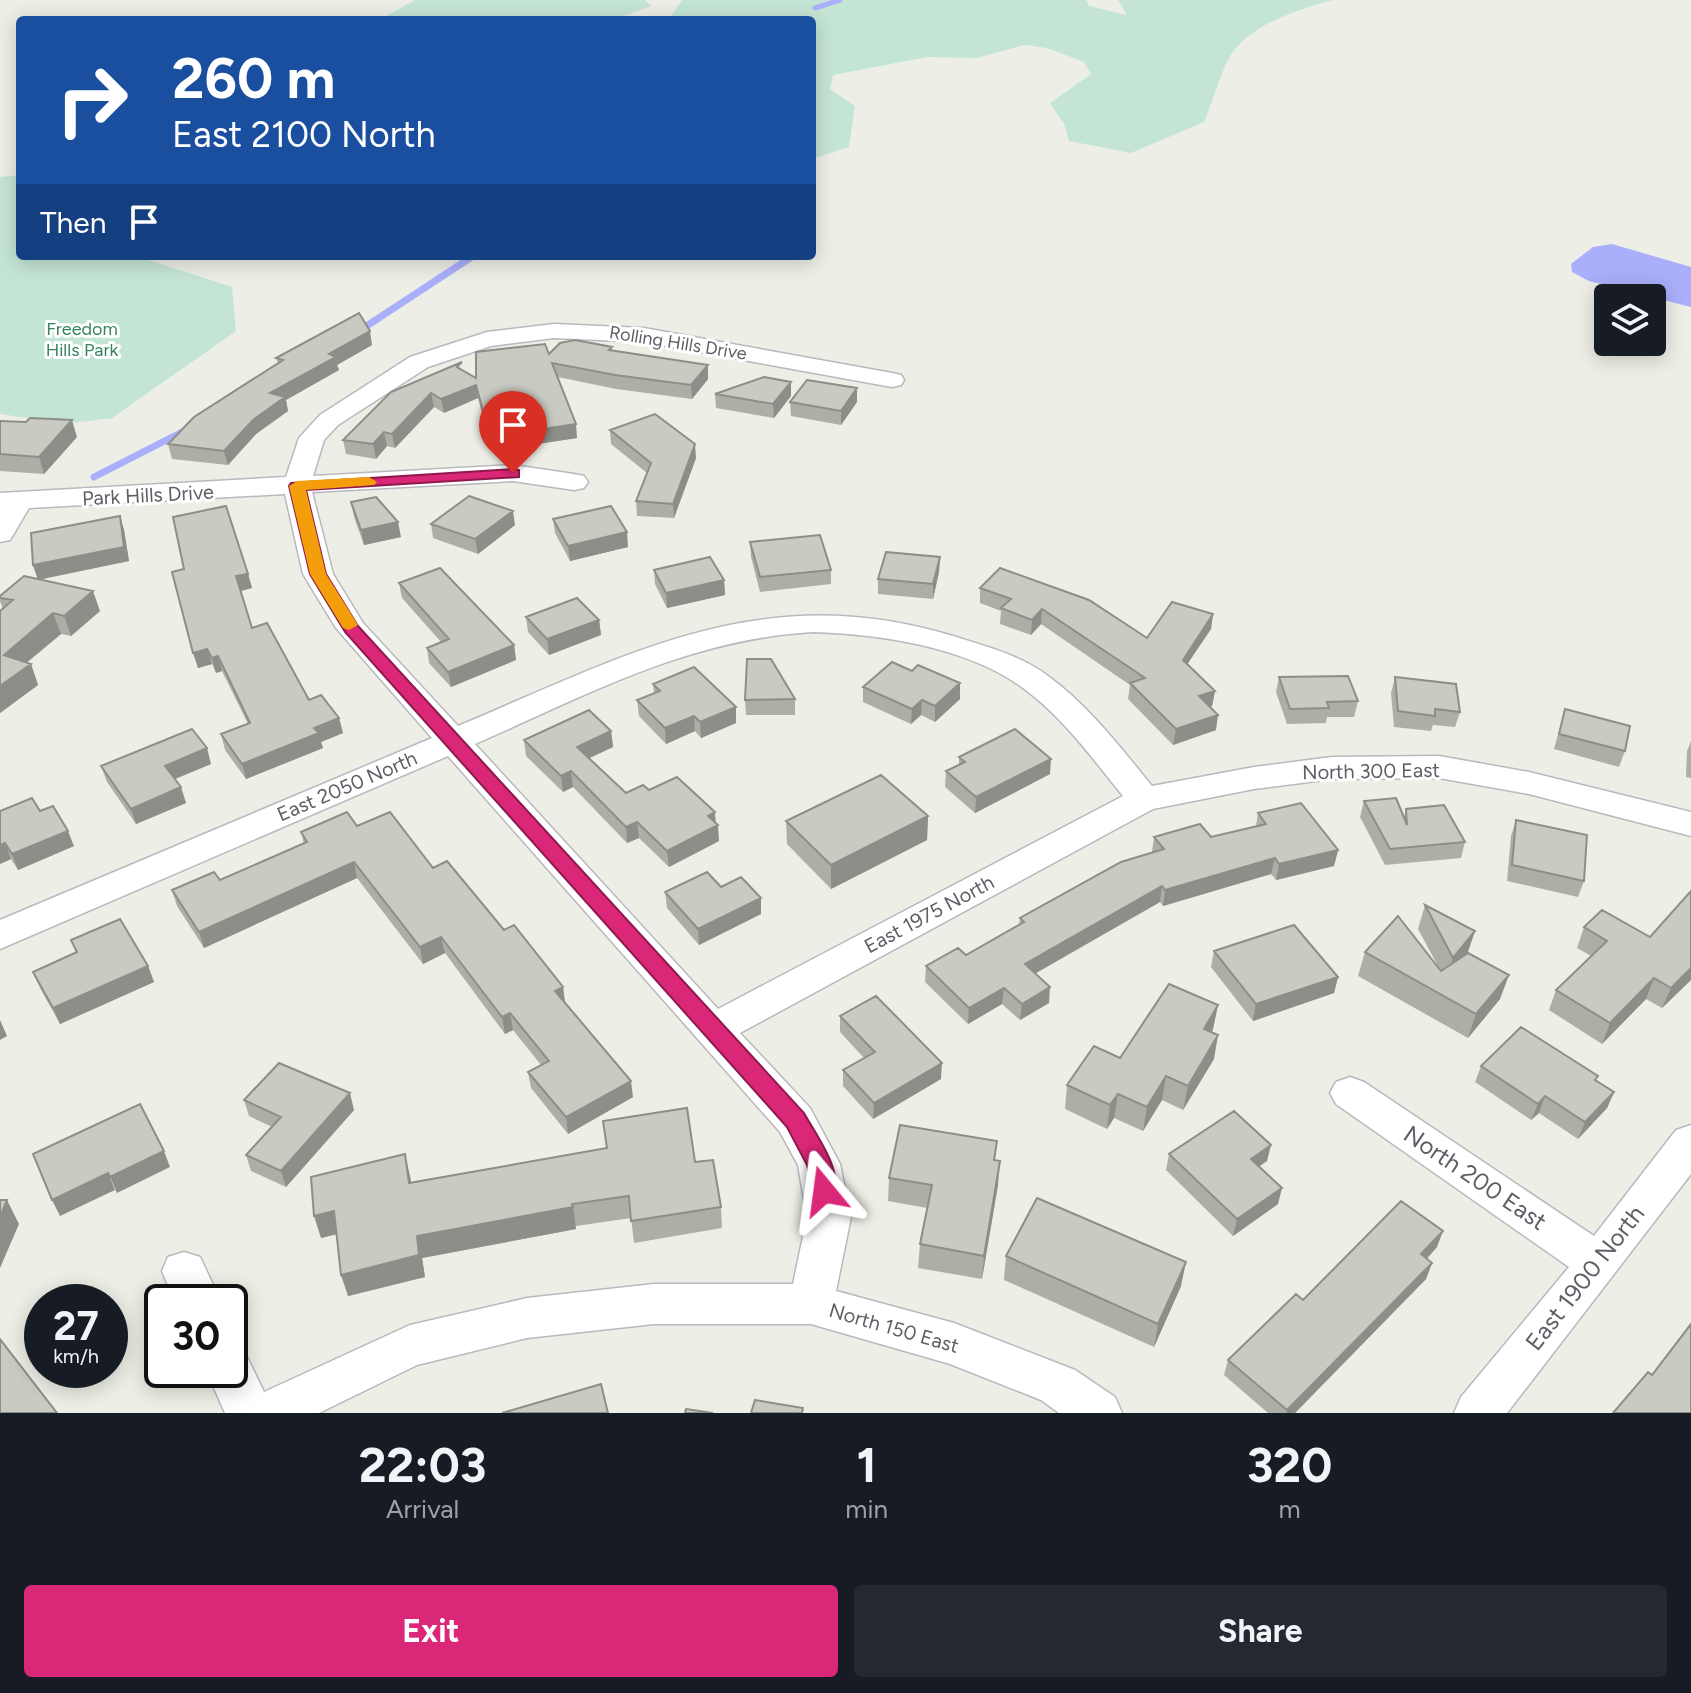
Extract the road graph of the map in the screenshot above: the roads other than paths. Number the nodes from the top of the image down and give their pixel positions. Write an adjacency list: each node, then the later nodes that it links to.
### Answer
1 (892, 380): 3 (street, Rolling Hills Drive)
2 (574, 482): 3 (street, Park Hills Drive)
3 (297, 486): 4 (street, Park Hills Drive); 6 (street, North 150 East)
4 (10, 501): 5 (street)
5 (0, 534)
6 (453, 741): 7 (street, East 2050 North); 9 (street, East 2050 North); 10 (street, North 150 East)
7 (1144, 799): 8 (street, North 300 East); 10 (street, East 1975 North)
8 (1691, 824)
9 (0, 935)
10 (713, 1029): 14 (street, North 150 East)
11 (1350, 1093): 13 (street, North 200 East)
12 (1691, 1142): 13 (street, East 1900 North)
13 (1599, 1263): 19 (street, East 1900 North)
14 (811, 1304): 17 (street); 18 (street, North 150 East)
15 (237, 1388): 16 (street)
16 (249, 1413)
17 (270, 1413)
18 (1098, 1413)
19 (1478, 1413)

